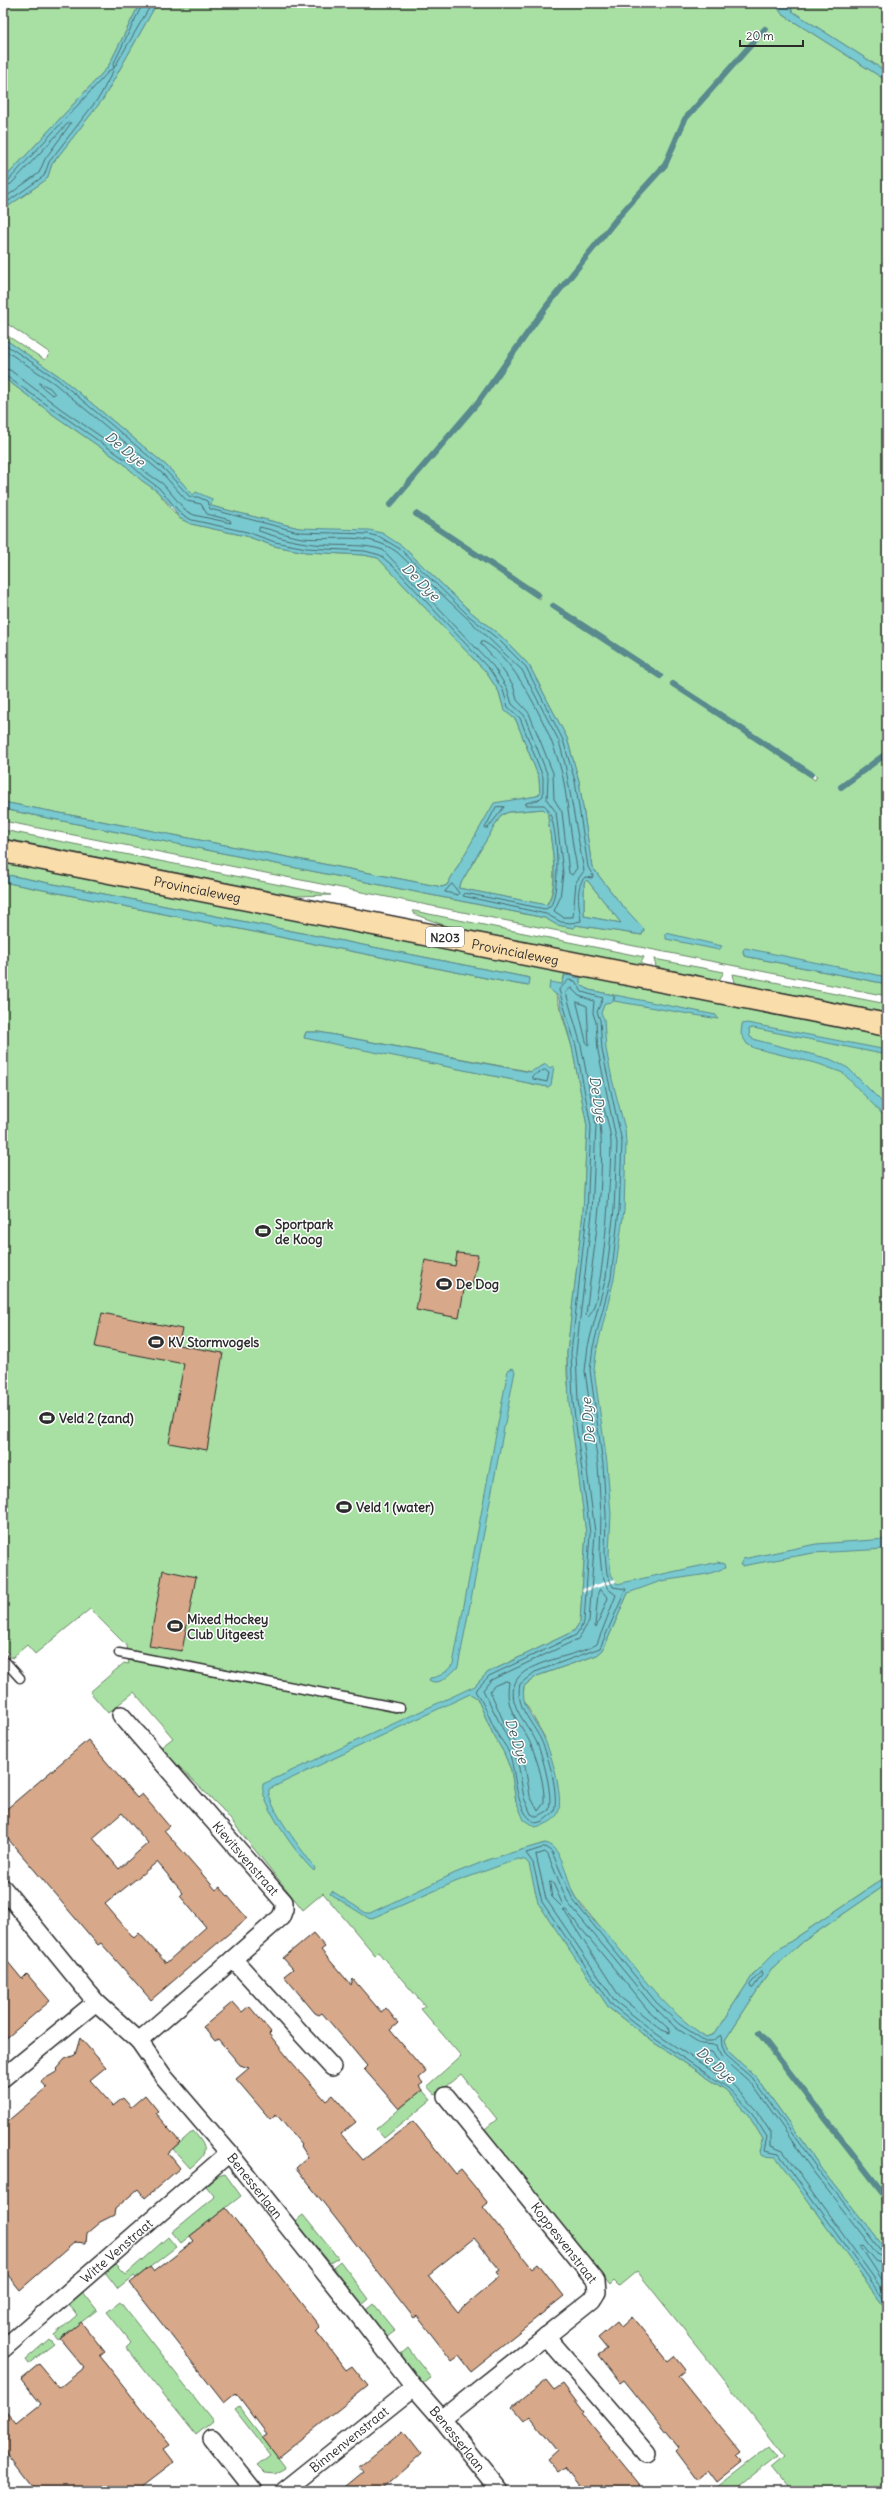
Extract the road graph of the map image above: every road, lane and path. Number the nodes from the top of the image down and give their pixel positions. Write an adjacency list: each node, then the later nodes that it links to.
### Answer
1 (3, 851): 2 (main road, Provincialeweg / N203)
2 (887, 1025)
3 (120, 1653): 6 (lane)
4 (3, 1659): 5 (lane)
5 (20, 1678)
6 (400, 1708)
7 (121, 1715): 9 (street, Kievitsvenstraat)
8 (3, 1888): 10 (street, Benesserlaan)
9 (233, 1959): 11 (street, Kievitsvenstraat); 12 (street)
10 (96, 2002): 11 (street, Benesserlaan); 13 (street)
11 (139, 2042): 15 (street, Benesserlaan)
12 (332, 2067)
13 (3, 2078)
14 (446, 2096): 16 (street, Koppesvenstraat)
15 (229, 2153): 17 (street, Witte Venstraat); 18 (street, Benesserlaan)
16 (546, 2336): 19 (street, Koppesvenstraat); 21 (street)
17 (3, 2349)
18 (414, 2388): 19 (street, Benesserlaan); 23 (street, Binnenvenstraat)
19 (442, 2418): 24 (street, Benesserlaan)
20 (212, 2438): 22 (street)
21 (647, 2453)
22 (254, 2491)
23 (284, 2491)
24 (500, 2491)

